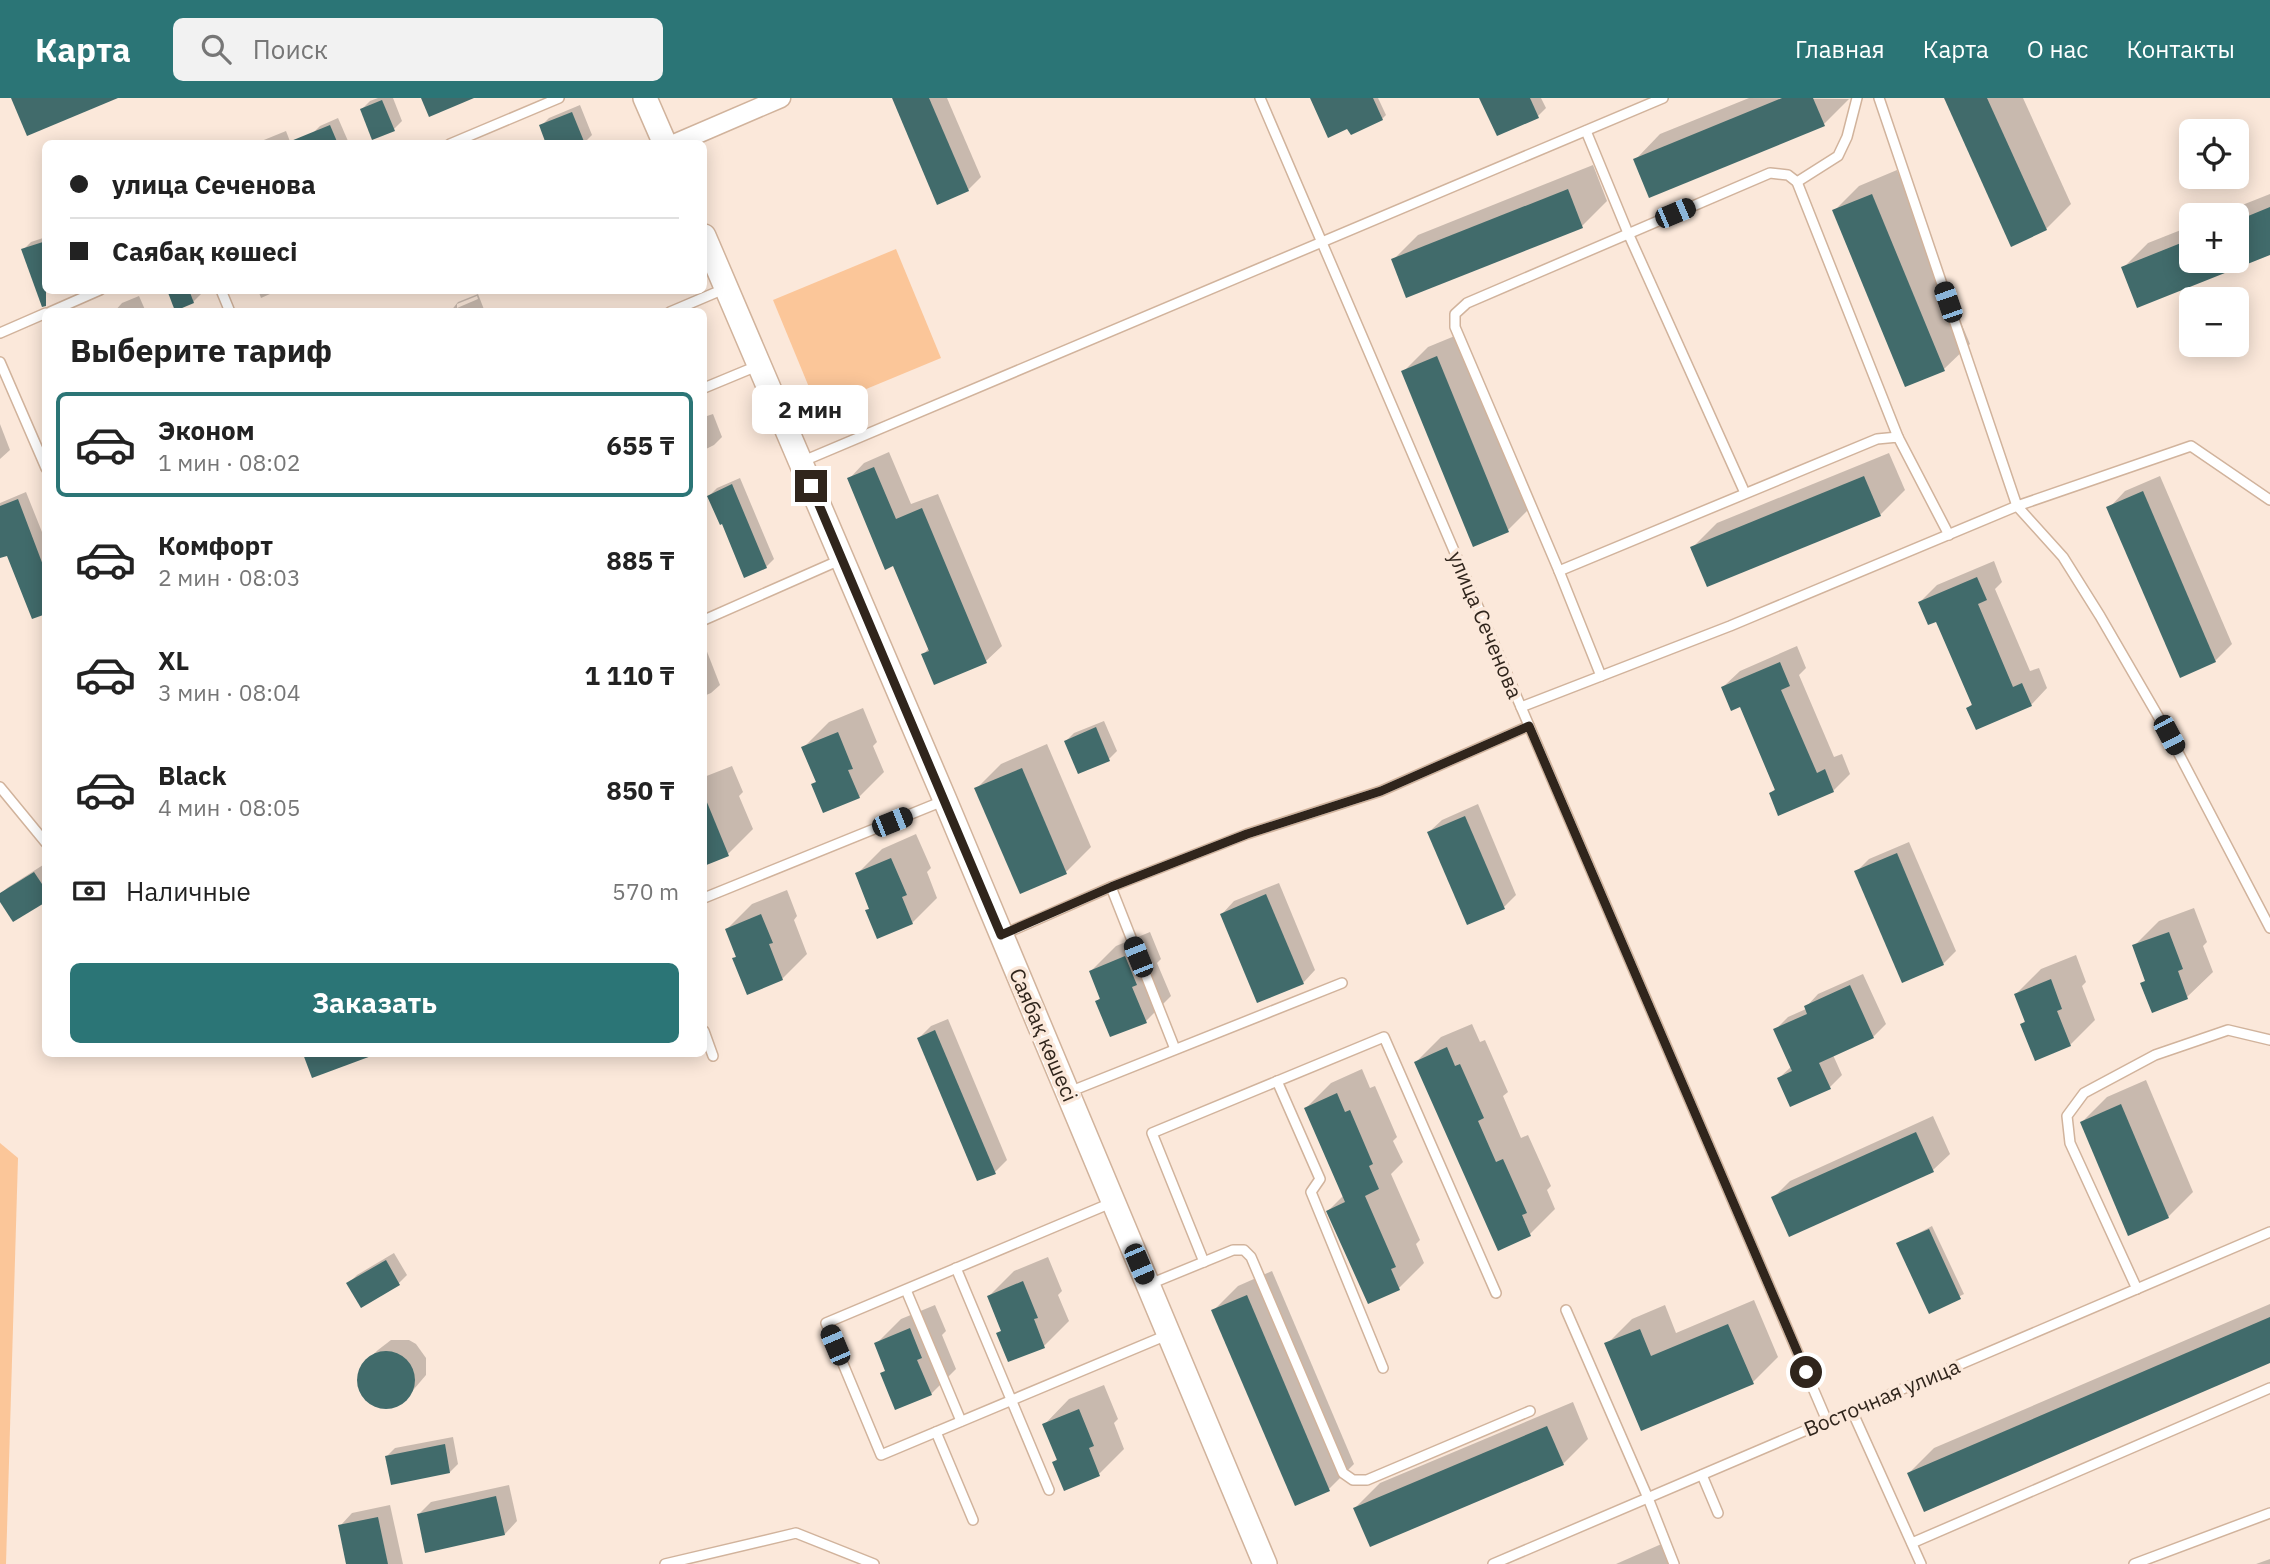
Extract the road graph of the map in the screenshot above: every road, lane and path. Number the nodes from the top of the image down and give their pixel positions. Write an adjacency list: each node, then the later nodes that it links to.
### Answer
1 (559, 98): 9 (lane)
2 (645, 98): 10 (street)
3 (780, 98): 11 (street)
4 (1259, 98): 14 (lane, улица Сеченова)
5 (1663, 98): 8 (lane)
6 (1857, 98): 12 (lane)
7 (1879, 98): 30 (lane)
8 (1586, 131): 13 (lane); 14 (lane)
9 (459, 140)
10 (663, 140)
11 (683, 140)
12 (1797, 182): 13 (lane); 25 (lane)
13 (1628, 233): 28 (lane); 33 (lane)
14 (1321, 242): 27 (lane); 36 (lane, улица Сеченова)
15 (707, 243): 16 (street, Саябақ көшесі)
16 (726, 288): 19 (lane); 23 (street, Саябақ көшесі)
17 (91, 294): 18 (lane)
18 (57, 308)
19 (679, 308)
20 (42, 314): 21 (lane)
21 (0, 332)
22 (0, 362): 26 (lane)
23 (759, 365): 24 (lane); 27 (street, Саябақ көшесі)
24 (707, 387)
25 (1898, 437): 28 (lane); 31 (lane)
26 (42, 459)
27 (800, 462): 32 (street, Саябақ көшесі)
28 (1745, 493): 33 (lane)
29 (2270, 500): 30 (lane)
30 (2017, 506): 31 (lane); 43 (lane)
31 (1949, 535): 35 (lane)
32 (842, 560): 34 (lane); 39 (street, Саябақ көшесі)
33 (1559, 571): 35 (lane)
34 (707, 619)
35 (1601, 676): 36 (lane)
36 (1521, 707): 37 (lane, улица Сеченова)
37 (1529, 726): 41 (lane); 68 (lane, улица Сеченова)
38 (0, 787): 40 (lane)
39 (945, 800): 42 (lane); 44 (street, Саябақ көшесі)
40 (42, 838)
41 (1111, 887): 44 (lane); 48 (lane)
42 (707, 897)
43 (2270, 928)
44 (1001, 935): 51 (street, Саябақ көшесі)
45 (1342, 983): 48 (lane)
46 (707, 1039): 49 (lane)
47 (2270, 1040): 57 (lane)
48 (1175, 1049): 51 (lane)
49 (713, 1056)
50 (1278, 1081): 54 (lane); 59 (lane); 62 (lane)
51 (1067, 1093): 52 (street, Саябақ көшесі)
52 (1114, 1202): 55 (lane); 56 (street, Саябақ көшесі)
53 (2270, 1232): 57 (lane, Восточная улица)
54 (1204, 1262): 56 (lane); 65 (lane)
55 (956, 1269): 58 (lane); 64 (lane)
56 (1148, 1285): 61 (street, Саябақ көшесі)
57 (2137, 1289): 66 (lane, Восточная улица)
58 (906, 1290): 67 (lane); 69 (lane)
59 (1496, 1293)
60 (1566, 1310): 72 (lane)
61 (1169, 1334): 64 (lane); 79 (street, Саябақ көшесі)
62 (1383, 1368)
63 (2270, 1388): 76 (lane)
64 (1011, 1400): 67 (lane); 71 (lane)
65 (1530, 1411)
66 (1852, 1411): 68 (lane, Восточная улица); 76 (lane)
67 (961, 1421): 69 (lane)
68 (1827, 1421): 70 (lane, Восточная улица)
69 (936, 1432): 75 (lane)
70 (1702, 1475): 72 (lane, Восточная улица); 73 (lane)
71 (1049, 1490)
72 (1648, 1498): 80 (lane, Восточная улица); 81 (lane)
73 (1718, 1513)
74 (2270, 1513): 83 (lane)
75 (973, 1520)
76 (1912, 1544): 82 (lane)
77 (665, 1564): 78 (lane)
78 (874, 1564)
79 (1265, 1564)
80 (1493, 1564)
81 (1674, 1564)
82 (1921, 1564)
83 (2134, 1564)

